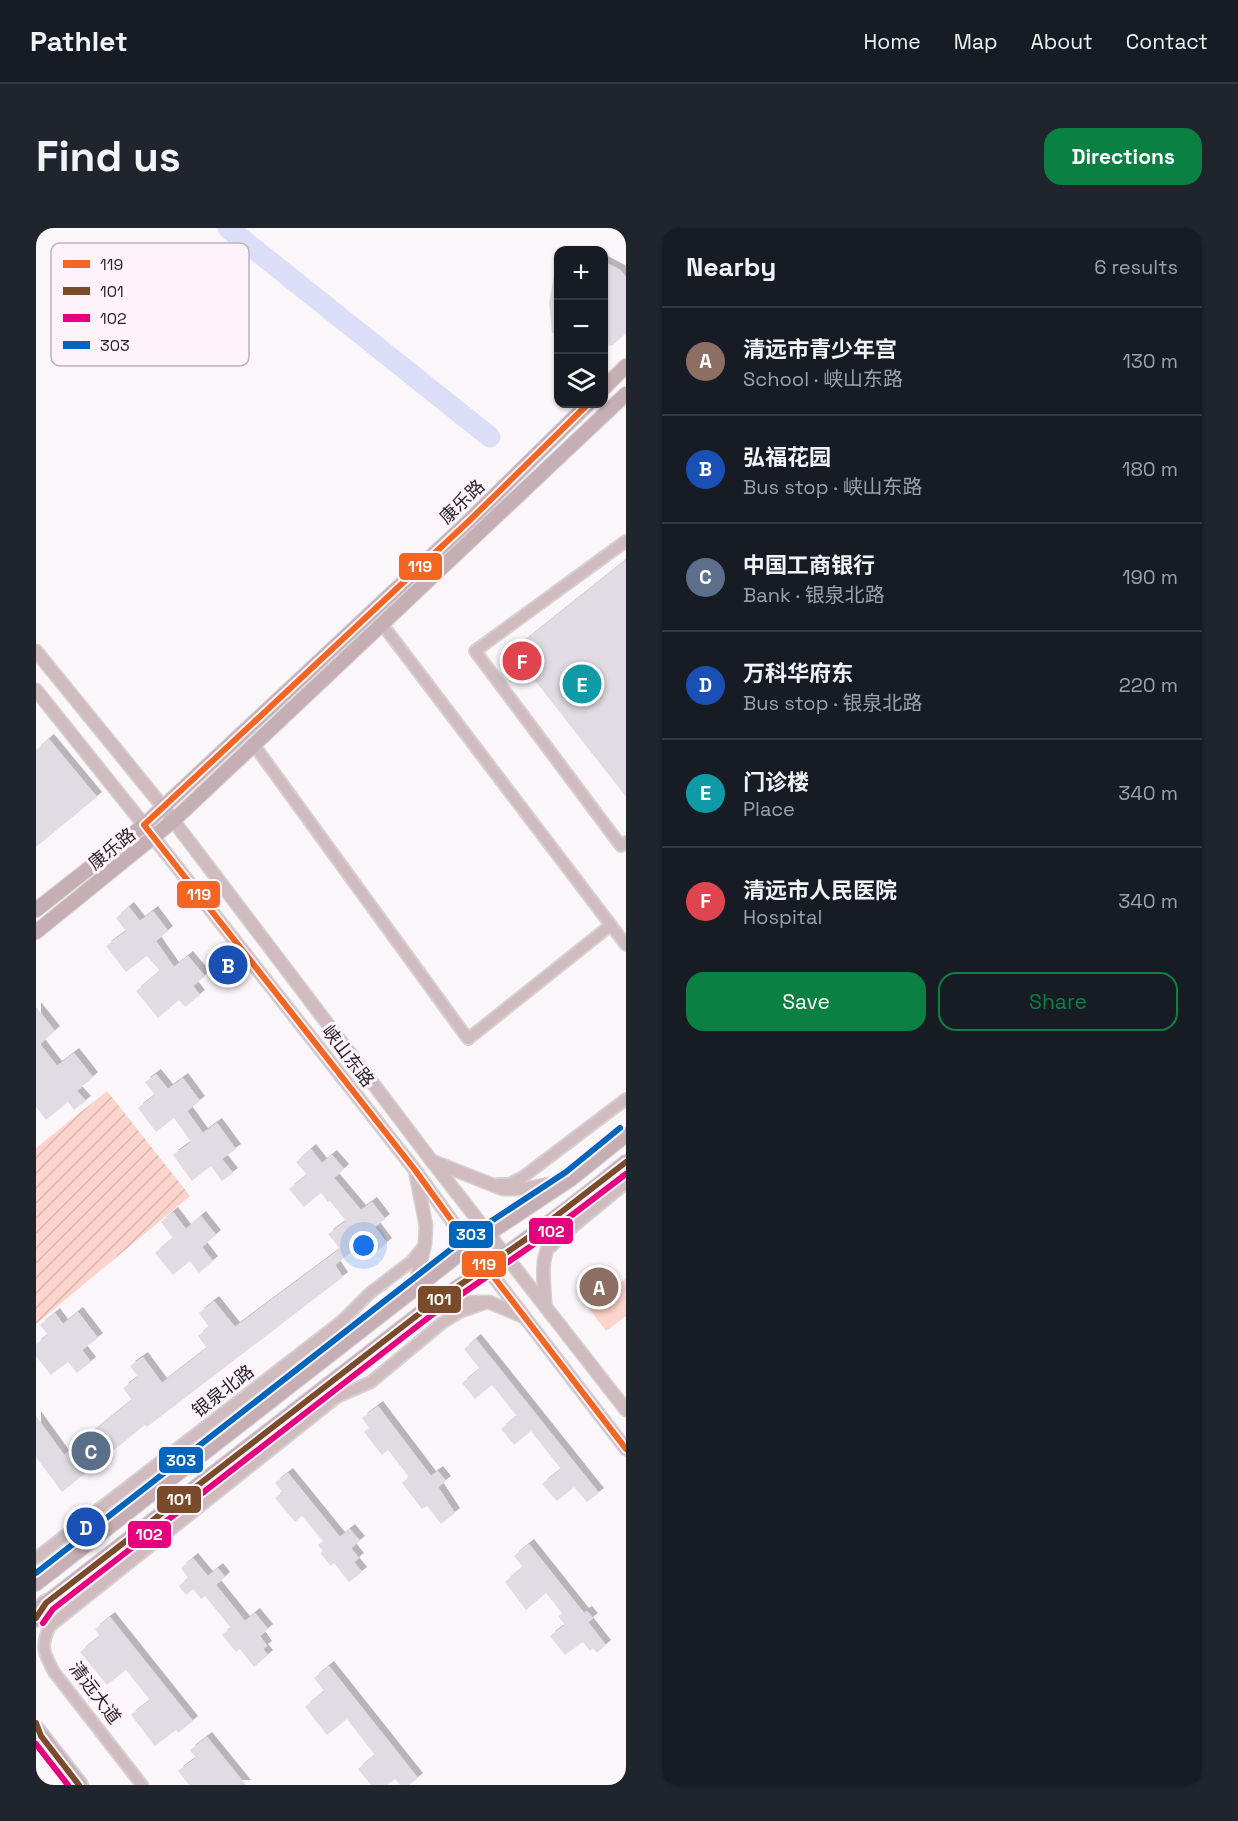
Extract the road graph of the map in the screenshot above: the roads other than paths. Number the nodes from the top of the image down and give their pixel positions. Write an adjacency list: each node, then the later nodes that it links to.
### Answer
1 (626, 366): 2 (main road)
2 (608, 383)
3 (626, 394): 6 (main road, 康乐路)
4 (584, 408): 10 (main road, 康乐路)
5 (626, 541): 14 (street)
6 (382, 624): 9 (main road, 康乐路); 16 (street)
7 (36, 651): 10 (street, 峡山东路)
8 (36, 690): 12 (street, 峡山东路)
9 (254, 745): 11 (main road, 康乐路); 16 (street)
10 (163, 807): 11 (street, 峡山东路); 12 (main road, 康乐路)
11 (173, 821): 13 (main road, 康乐路); 21 (street, 峡山东路)
12 (144, 825): 13 (street, 峡山东路); 15 (main road, 康乐路)
13 (154, 838): 17 (main road, 康乐路); 23 (street, 峡山东路)
14 (626, 842)
15 (36, 910)
16 (611, 925): 18 (street)
17 (36, 932)
18 (626, 945)
19 (626, 1099): 26 (street)
20 (626, 1135): 24 (main road, 银泉北路)
21 (431, 1160): 26 (street); 28 (street, 峡山东路)
22 (624, 1168): 27 (main road)
23 (415, 1170): 29 (street); 30 (street, 峡山东路)
24 (571, 1179): 26 (street); 28 (main road, 银泉北路)
25 (626, 1183): 32 (street)
26 (489, 1184)
27 (582, 1199): 31 (main road); 32 (street)
28 (488, 1233): 30 (main road, 银泉北路); 31 (street, 峡山东路)
29 (425, 1244): 34 (street); 41 (street, 银泉北路)
30 (470, 1246): 33 (street, 峡山东路); 34 (main road, 银泉北路)
31 (505, 1254): 33 (main road); 36 (street, 峡山东路)
32 (543, 1263): 36 (street)
33 (487, 1268): 37 (main road); 38 (street, 峡山东路)
34 (414, 1289): 42 (main road, 银泉北路)
35 (489, 1302): 37 (street); 38 (street); 47 (street, 清远大道)
36 (545, 1305): 39 (street, 峡山东路)
37 (428, 1307): 43 (main road)
38 (524, 1316): 40 (street, 峡山东路)
39 (626, 1410)
40 (626, 1449)
41 (36, 1558)
42 (36, 1584)
43 (41, 1607): 44 (highway)
44 (36, 1618)
45 (38, 1730): 46 (highway)
46 (79, 1785)
47 (142, 1785)

